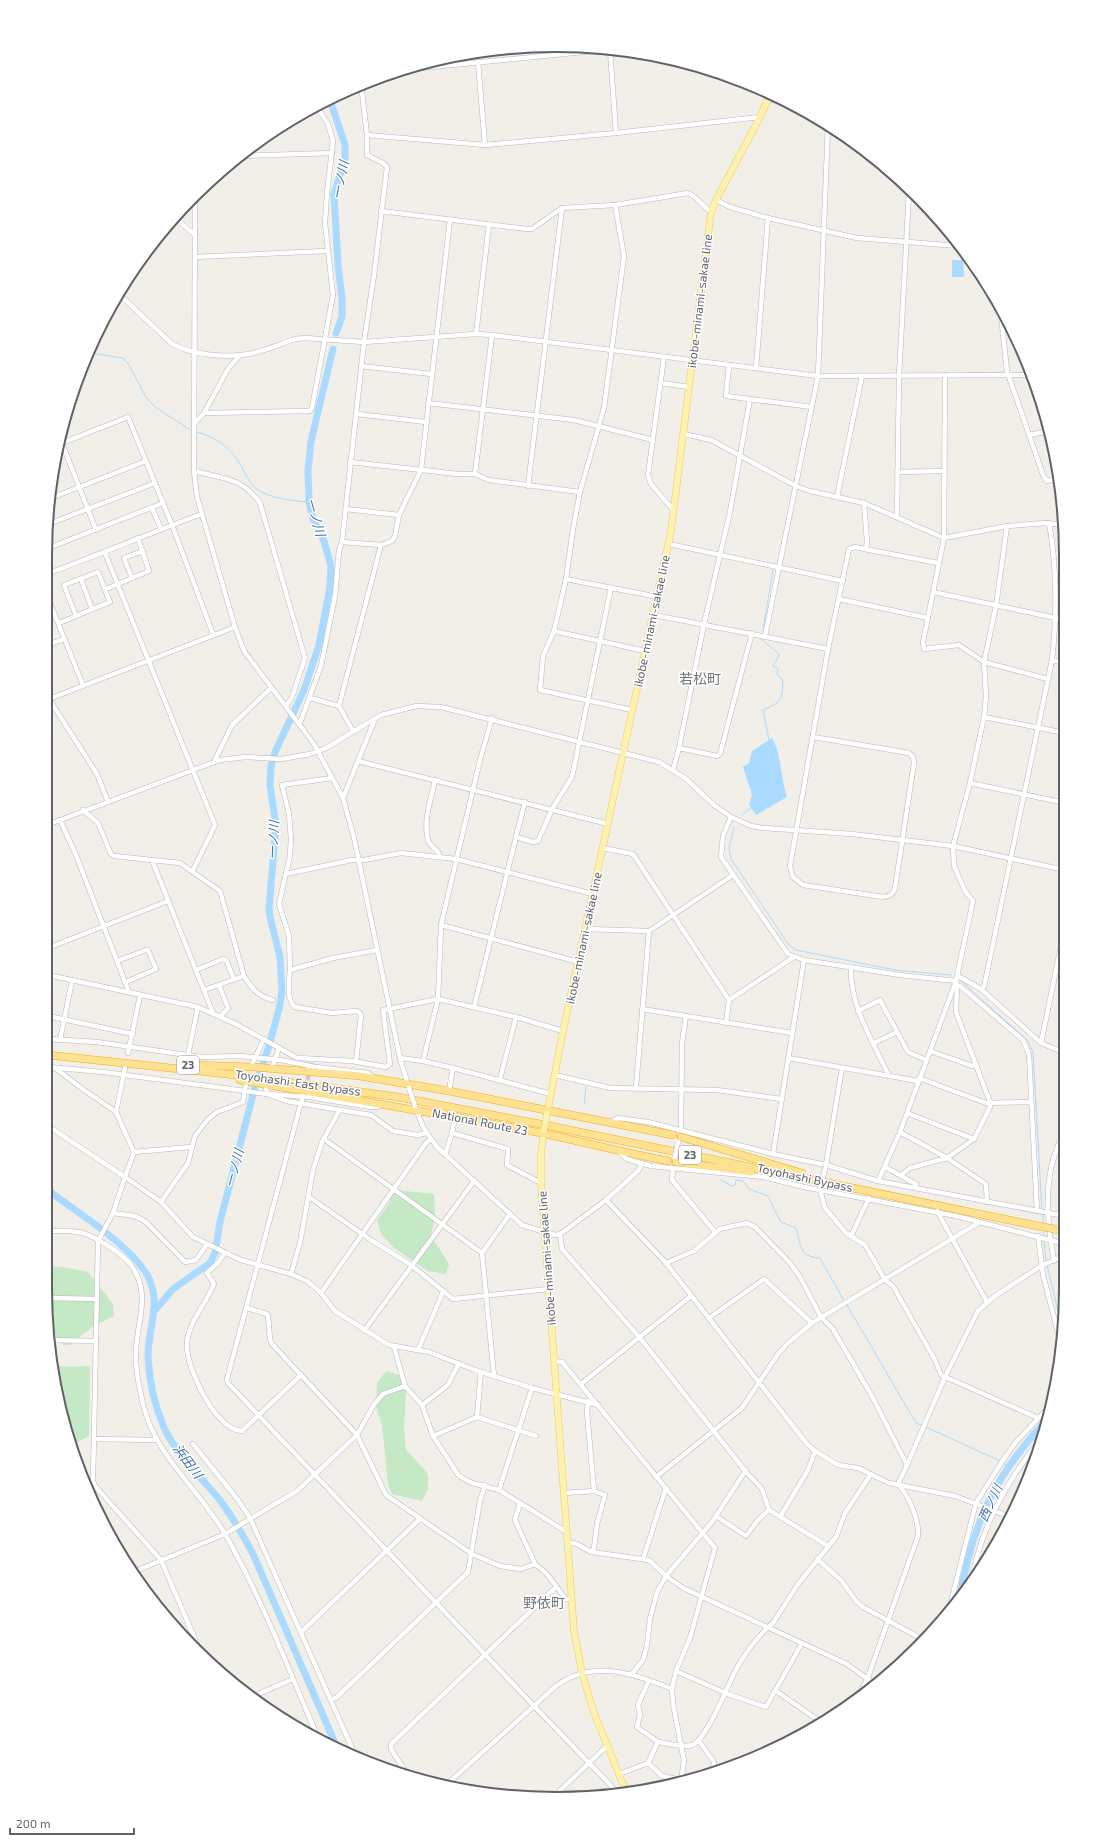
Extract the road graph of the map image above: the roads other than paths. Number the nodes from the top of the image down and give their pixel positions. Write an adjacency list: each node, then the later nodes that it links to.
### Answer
1 (576, 53): 3 (street)
2 (610, 55): 10 (street)
3 (478, 62): 4 (street); 12 (street)
4 (438, 66)
5 (362, 91): 11 (street)
6 (768, 99): 8 (main road, ikobe-minami-sakae line)
7 (320, 111): 13 (street)
8 (760, 118): 10 (street); 16 (main road, ikobe-minami-sakae line)
9 (828, 132): 26 (street)
10 (616, 133): 12 (street)
11 (367, 135): 12 (street); 20 (street)
12 (485, 145)
13 (332, 152): 14 (street); 30 (street)
14 (249, 156)
15 (909, 196): 28 (street)
16 (716, 200): 21 (main road, ikobe-minami-sakae line); 22 (street)
17 (195, 204): 27 (street)
18 (615, 205): 19 (street); 21 (street); 40 (street)
19 (562, 208): 25 (street); 39 (street)
20 (380, 211): 23 (street); 38 (street)
21 (711, 212): 44 (main road, ikobe-minami-sakae line)
22 (768, 218): 26 (street); 47 (street)
23 (450, 220): 25 (street); 36 (street)
24 (179, 221): 27 (street)
25 (489, 225): 34 (street)
26 (824, 230): 28 (street); 51 (street)
27 (194, 235): 31 (street)
28 (907, 242): 29 (street); 53 (street)
29 (952, 245)
30 (327, 251): 31 (street); 37 (street)
31 (195, 257): 41 (street)
32 (123, 298): 41 (street)
33 (1002, 323): 49 (street)
34 (476, 334): 35 (street); 36 (street)
35 (492, 335): 39 (street); 60 (street)
36 (436, 336): 38 (street); 48 (street)
37 (325, 338): 38 (street); 42 (street); 61 (street)
38 (364, 342): 46 (street)
39 (546, 342): 40 (street); 63 (street)
40 (611, 350): 43 (street); 66 (street)
41 (194, 353): 42 (street); 65 (street)
42 (240, 355): 61 (street)
43 (664, 357): 44 (street); 55 (street)
44 (693, 360): 45 (street); 56 (main road, ikobe-minami-sakae line)
45 (729, 365): 47 (street); 57 (street)
46 (361, 366): 48 (street); 62 (street)
47 (756, 368): 51 (street)
48 (431, 374): 58 (street)
49 (1008, 374): 50 (street); 54 (street); 69 (street)
50 (1025, 374)
51 (818, 376): 52 (street); 59 (street)
52 (862, 376): 53 (street); 88 (street)
53 (899, 376): 54 (street); 79 (street)
54 (945, 376): 78 (street)
55 (660, 383): 56 (street); 70 (street)
56 (689, 387): 68 (main road, ikobe-minami-sakae line)
57 (750, 399): 59 (street); 73 (street)
58 (428, 403): 60 (street); 64 (street)
59 (812, 407): 85 (street)
60 (483, 409): 63 (street); 80 (street)
61 (204, 414): 65 (street)
62 (356, 414): 64 (street); 75 (street)
63 (537, 416): 66 (street); 84 (street)
64 (426, 422): 76 (street)
65 (194, 425): 77 (street)
66 (599, 426): 70 (street); 86 (street)
67 (1044, 432): 69 (street)
68 (684, 434): 73 (street); 94 (main road, ikobe-minami-sakae line)
69 (1029, 435): 81 (street)
70 (653, 440): 94 (street)
71 (65, 442): 74 (street)
72 (64, 448): 83 (street)
73 (740, 454): 85 (street); 114 (street)
74 (146, 461): 82 (street); 83 (street)
75 (350, 462): 76 (street); 93 (street)
76 (421, 470): 80 (street); 96 (street)
77 (194, 471): 95 (street); 160 (street)
78 (944, 471): 79 (street); 106 (street)
79 (897, 472): 97 (street)
80 (475, 474): 84 (street)
81 (1053, 479)
82 (155, 483): 89 (street); 91 (street)
83 (79, 486): 87 (street); 91 (street)
84 (528, 486): 86 (street)
85 (796, 486): 88 (street); 116 (street)
86 (580, 492): 120 (street)
87 (55, 496)
88 (837, 497): 90 (street)
89 (163, 503): 92 (street); 101 (street)
90 (864, 503): 97 (street); 111 (street)
91 (88, 508): 98 (street); 104 (street)
92 (152, 508): 103 (street); 104 (street)
93 (346, 509): 96 (street); 107 (street)
94 (674, 511): 108 (main road, ikobe-minami-sakae line)
95 (202, 514): 101 (street); 138 (street)
96 (399, 515): 109 (street)
97 (897, 517): 106 (street)
98 (53, 522)
99 (1049, 523): 100 (street); 102 (street); 134 (street)
100 (1058, 524)
101 (172, 525): 103 (street); 141 (street)
102 (1007, 526): 106 (street); 128 (street)
103 (161, 529): 105 (street)
104 (96, 530): 110 (street)
105 (138, 538): 112 (street); 113 (street)
106 (944, 538): 115 (street)
107 (342, 542): 109 (street); 156 (street)
108 (669, 544): 114 (street); 126 (main road, ikobe-minami-sakae line)
109 (382, 545): 159 (street)
110 (52, 546)
111 (866, 549): 115 (street); 121 (street)
112 (142, 550): 119 (street); 119 (street)
113 (105, 553): 117 (street); 122 (street)
114 (720, 555): 116 (street); 137 (street)
115 (938, 564): 125 (street)
116 (778, 567): 121 (street); 142 (street)
117 (52, 572)
118 (81, 578): 124 (street); 130 (street); 132 (street)
119 (132, 578): 122 (street)
120 (566, 579): 123 (street); 139 (street)
121 (843, 581): 127 (street)
122 (119, 584): 124 (street); 148 (street)
123 (611, 588): 126 (street); 144 (street)
124 (106, 589): 130 (street)
125 (933, 592): 128 (street); 133 (street)
126 (658, 597): 131 (main road, ikobe-minami-sakae line)
127 (839, 599): 133 (street); 146 (street)
128 (996, 606): 134 (street); 150 (street)
129 (52, 607): 136 (street)
130 (92, 609): 132 (street)
131 (654, 615): 137 (street); 147 (main road, ikobe-minami-sakae line)
132 (76, 616): 136 (street)
133 (928, 618): 150 (street)
134 (1054, 618): 135 (street); 149 (street)
135 (1059, 619)
136 (59, 623): 143 (street)
137 (704, 624): 140 (street); 171 (street)
138 (235, 627): 141 (street); 154 (street)
139 (554, 631): 144 (street); 157 (street)
140 (752, 633): 142 (street); 171 (street)
141 (213, 634): 148 (street)
142 (765, 636): 146 (street)
143 (64, 639): 145 (street); 153 (street)
144 (600, 642): 147 (street); 157 (street)
145 (52, 644)
146 (828, 648): 169 (street)
147 (645, 651): 161 (main road, ikobe-minami-sakae line)
148 (149, 660): 153 (street); 176 (street)
149 (1052, 660): 151 (street); 152 (street)
150 (984, 662): 152 (street); 162 (street)
151 (1059, 662)
152 (1048, 679): 166 (street)
153 (83, 685): 155 (street)
154 (270, 688): 160 (street); 175 (street)
155 (52, 697)
156 (310, 698): 159 (street); 165 (street)
157 (588, 701): 161 (street); 170 (street)
158 (52, 703): 184 (street)
159 (339, 706): 167 (street)
160 (287, 707): 165 (street)
161 (632, 710): 173 (main road, ikobe-minami-sakae line)
162 (984, 717): 166 (street); 180 (street)
163 (492, 718): 164 (street); 170 (street); 181 (street)
164 (375, 719): 167 (street); 174 (street)
165 (299, 722): 172 (street)
166 (1038, 727): 168 (street); 182 (street)
167 (353, 731): 172 (street)
168 (1059, 732)
169 (813, 737): 193 (street); 195 (street)
170 (578, 741): 173 (street); 187 (street)
171 (679, 748): 177 (street)
172 (318, 752): 175 (street); 178 (street)
173 (623, 752): 177 (street); 192 (main road, ikobe-minami-sakae line)
174 (358, 761): 179 (street); 183 (street)
175 (214, 762): 176 (street)
176 (192, 770): 184 (street); 204 (street)
177 (673, 770): 189 (street)
178 (332, 778): 183 (street); 206 (street)
179 (435, 780): 181 (street); 198 (street)
180 (970, 783): 182 (street); 196 (street)
181 (474, 790): 185 (street); 199 (street)
182 (1024, 795): 186 (street); 200 (street)
183 (343, 798): 202 (street)
184 (108, 802): 188 (street)
185 (525, 802): 187 (street); 194 (street)
186 (1059, 802)
187 (552, 809): 192 (street); 194 (street)
188 (84, 810): 190 (street); 201 (street)
189 (731, 818): 193 (street); 207 (street)
190 (60, 820): 191 (street); 212 (street)
191 (52, 823)
192 (608, 824): 197 (main road, ikobe-minami-sakae line)
193 (796, 830): 195 (street); 195 (street)
194 (516, 837): 205 (street)
195 (902, 840): 196 (street)
196 (953, 846): 200 (street); 230 (street)
197 (603, 848): 208 (main road, ikobe-minami-sakae line); 210 (street)
198 (440, 857): 199 (street); 202 (street)
199 (456, 859): 205 (street); 211 (street)
200 (1010, 859): 203 (street); 233 (street)
201 (152, 860): 204 (street); 209 (street)
202 (358, 861): 206 (street); 217 (street)
203 (1059, 869)
204 (193, 870): 226 (street)
205 (507, 872): 208 (street); 215 (street)
206 (286, 874): 225 (street)
207 (733, 875): 210 (street); 219 (street)
208 (594, 894): 213 (main road, ikobe-minami-sakae line)
209 (168, 901): 212 (street); 224 (street)
210 (674, 915): 214 (street); 239 (street)
211 (440, 925): 215 (street); 237 (street)
212 (103, 926): 216 (street); 221 (street)
213 (586, 929): 214 (street); 222 (main road, ikobe-minami-sakae line)
214 (649, 931): 243 (street)
215 (491, 938): 222 (street); 241 (street)
216 (52, 946)
217 (377, 950): 225 (street); 242 (street)
218 (1059, 956): 260 (street)
219 (794, 957): 220 (street); 239 (street)
220 (804, 960): 223 (street); 254 (street)
221 (117, 961): 231 (street); 231 (street)
222 (579, 962): 252 (main road, ikobe-minami-sakae line)
223 (851, 968): 230 (street); 244 (street)
224 (196, 970): 228 (street); 234 (street)
225 (290, 970): 274 (street)
226 (244, 976): 228 (street); 238 (street)
227 (52, 977): 229 (street)
228 (234, 979): 232 (street)
229 (72, 981): 235 (street); 250 (street)
230 (957, 981): 233 (street); 264 (street); 275 (street); 301 (street)
231 (126, 982): 235 (street)
232 (219, 985): 234 (street); 246 (street)
233 (981, 989): 260 (street)
234 (204, 990): 245 (street)
235 (129, 992): 236 (street)
236 (140, 996): 240 (street); 255 (street)
237 (438, 999): 241 (street); 242 (street); 273 (street)
238 (273, 1000)
239 (729, 1000): 251 (street)
240 (198, 1007): 245 (street); 266 (street)
241 (474, 1007): 249 (street)
242 (389, 1008): 269 (street); 274 (street)
243 (642, 1009): 247 (street); 292 (street)
244 (858, 1011): 253 (street); 259 (street)
245 (213, 1013): 246 (street)
246 (221, 1016): 257 (street)
247 (686, 1016): 251 (street); 293 (street)
248 (52, 1017): 250 (street)
249 (516, 1017): 252 (street); 287 (street)
250 (64, 1019): 255 (street); 258 (street)
251 (726, 1023): 254 (street)
252 (563, 1031): 284 (main road, ikobe-minami-sakae line)
253 (897, 1032): 259 (street); 272 (street)
254 (792, 1033): 270 (street)
255 (133, 1034): 261 (street)
256 (52, 1039): 258 (street)
257 (264, 1039): 262 (street); 268 (street)
258 (60, 1040): 261 (street)
259 (874, 1043): 285 (street)
260 (1041, 1043): 263 (street)
261 (129, 1046): 265 (street); 266 (street)
262 (278, 1048): 271 (street); 274 (street)
263 (1059, 1050)
264 (930, 1051): 272 (street); 275 (street)
265 (128, 1053)
266 (188, 1055): 268 (street)
267 (52, 1056): 276 (highway, Toyohashi-East Bypass / 23)
268 (256, 1057): 271 (street); 277 (street)
269 (400, 1058): 273 (street); 291 (street)
270 (788, 1058): 282 (street); 298 (street)
271 (274, 1059): 278 (street); 286 (street)
272 (926, 1060): 288 (street)
273 (423, 1061): 281 (street)
274 (356, 1062)
275 (976, 1064): 300 (street)
276 (124, 1066): 277 (highway, 23); 283 (street); 289 (highway, Toyohashi-East Bypass / 23)
277 (253, 1066): 278 (highway, 23)
278 (272, 1067): 286 (highway, 23)
279 (52, 1068): 280 (street)
280 (55, 1068): 283 (street); 305 (street)
281 (453, 1068): 287 (street); 295 (street)
282 (842, 1068): 285 (street); 329 (street)
283 (123, 1075): 294 (street); 305 (street)
284 (555, 1075): 292 (street); 297 (main road, ikobe-minami-sakae line)
285 (889, 1076): 288 (street)
286 (376, 1079): 291 (highway, 23)
287 (500, 1079): 297 (street)
288 (919, 1080): 300 (street); 307 (street)
289 (248, 1081): 290 (highway, 23); 294 (street)
290 (266, 1083): 296 (street); 302 (highway, 23); 311 (highway, Toyohashi-East Bypass / 23)
291 (408, 1086): 295 (highway, 23); 303 (street, bridge)
292 (636, 1088): 293 (street)
293 (682, 1088): 298 (street); 315 (street)
294 (246, 1090): 296 (street); 321 (street)
295 (449, 1091): 306 (highway, 23)
296 (265, 1093): 299 (street); 302 (street)
297 (551, 1094): 306 (main road, ikobe-minami-sakae line)
298 (781, 1099): 325 (street)
299 (302, 1102): 304 (street); 373 (street)
300 (990, 1102): 301 (street); 319 (street)
301 (1031, 1102): 347 (street)
302 (382, 1104): 303 (highway, 23)
303 (416, 1108): 308 (highway, National Route 23 / 23); 313 (street)
304 (339, 1111): 313 (street); 317 (street)
305 (116, 1112): 322 (street)
306 (547, 1113): 309 (highway, 23); 311 (main road, ikobe-minami-sakae line, bridge)
307 (907, 1113): 312 (street); 319 (street)
308 (455, 1117): 311 (highway, National Route 23 / 23); 314 (street)
309 (611, 1122): 315 (street); 316 (highway, 23)
310 (52, 1129): 333 (street)
311 (544, 1130): 323 (highway, 23); 334 (highway, Toyohashi Bypass / 23); 337 (main road, ikobe-minami-sakae line)
312 (900, 1132): 326 (street); 330 (street)
313 (426, 1133): 318 (street)
314 (452, 1134): 324 (street); 337 (street)
315 (680, 1134): 325 (street); 327 (street, bridge); 338 (highway, 23)
316 (674, 1135)
317 (324, 1139): 340 (street); 342 (street)
318 (431, 1139): 324 (street); 340 (street)
319 (974, 1139): 326 (street)
320 (1059, 1143): 349 (street)
321 (191, 1147): 322 (street); 345 (street)
322 (134, 1152): 333 (street)
323 (619, 1152): 327 (highway, 23); 328 (street)
324 (445, 1154): 335 (street)
325 (773, 1154): 329 (street)
326 (947, 1158): 332 (street); 346 (street)
327 (673, 1160): 331 (street); 334 (highway, 23)
328 (642, 1164): 331 (street); 344 (street)
329 (826, 1164): 336 (street); 341 (street, bridge)
330 (885, 1167): 332 (street); 336 (street)
331 (673, 1169): 341 (street); 358 (street)
332 (902, 1175): 339 (street)
333 (125, 1177): 345 (street); 350 (street)
334 (803, 1178): 338 (highway, Toyohashi Bypass / 23)
335 (474, 1181): 351 (street); 354 (street)
336 (878, 1181): 339 (street)
337 (541, 1183): 357 (main road, ikobe-minami-sakae line)
338 (834, 1184): 355 (highway, Toyohashi Bypass / 23, bridge)
339 (915, 1188): 346 (street)
340 (394, 1190): 354 (street); 359 (street)
341 (820, 1190): 343 (street); 361 (street)
342 (309, 1197): 359 (street); 376 (street)
343 (869, 1198): 348 (street); 361 (street)
344 (606, 1200): 360 (street); 372 (street)
345 (161, 1202): 367 (street)
346 (987, 1202): 347 (street)
347 (1039, 1211): 349 (street)
348 (937, 1212): 353 (street); 365 (street)
349 (1048, 1212): 352 (street); 363 (street)
350 (113, 1213): 364 (street); 367 (street)
351 (510, 1214): 357 (street); 369 (street)
352 (1059, 1215)
353 (980, 1222): 362 (street); 365 (street)
354 (442, 1224): 369 (street); 374 (street)
355 (1059, 1230)
356 (52, 1231): 364 (street)
357 (544, 1232): 360 (street); 378 (main road, ikobe-minami-sakae line)
358 (715, 1232): 372 (street); 387 (street)
359 (362, 1234): 374 (street); 380 (street)
360 (560, 1234): 392 (street)
361 (851, 1236): 377 (street)
362 (1039, 1236): 363 (street); 375 (street)
363 (1049, 1239): 366 (street); 371 (street)
364 (98, 1240): 384 (street); 421 (street)
365 (952, 1240): 377 (street); 385 (street)
366 (1059, 1242)
367 (209, 1245): 368 (street)
368 (224, 1253): 373 (street); 412 (street)
369 (482, 1253): 381 (street)
370 (1059, 1258): 371 (street)
371 (1052, 1261): 375 (street)
372 (666, 1263): 382 (street)
373 (258, 1266): 376 (street); 386 (street)
374 (411, 1266): 379 (street); 391 (street)
375 (1042, 1266): 385 (street); 390 (street)
376 (291, 1274): 380 (street)
377 (885, 1280): 387 (street); 402 (street)
378 (549, 1289): 381 (street); 397 (main road, ikobe-minami-sakae line)
379 (443, 1292): 381 (street); 396 (street)
380 (321, 1293): 391 (street)
381 (486, 1296): 401 (street)
382 (691, 1296): 388 (street); 392 (street)
383 (52, 1298): 384 (street)
384 (96, 1299): 394 (street)
385 (986, 1302): 402 (street)
386 (246, 1308): 400 (street); 412 (street)
387 (821, 1317): 389 (street); 425 (street)
388 (709, 1318): 389 (street); 403 (street)
389 (812, 1323): 403 (street)
390 (1057, 1329)
391 (364, 1331): 395 (street)
392 (640, 1338): 404 (street); 415 (street)
393 (55, 1340): 394 (street)
394 (96, 1341): 420 (street)
395 (394, 1347): 396 (street); 405 (street)
396 (418, 1350): 398 (street)
397 (555, 1361): 404 (street); 407 (main road, ikobe-minami-sakae line)
398 (459, 1363): 399 (street); 409 (street)
399 (481, 1372): 401 (street); 413 (street)
400 (301, 1375): 412 (street); 417 (street)
401 (494, 1376): 406 (street)
402 (944, 1377): 414 (street); 425 (street)
403 (760, 1382): 415 (street); 424 (street)
404 (581, 1384): 410 (street)
405 (405, 1386): 409 (street); 417 (street)
406 (532, 1388): 407 (street); 416 (street)
407 (557, 1395): 408 (street); 437 (main road, ikobe-minami-sakae line)
408 (588, 1401): 410 (street); 436 (street)
409 (422, 1405): 418 (street)
410 (598, 1405): 429 (street)
411 (1043, 1413): 414 (street)
412 (258, 1415): 428 (street)
413 (476, 1418): 416 (street); 418 (street)
414 (1038, 1418): 439 (street)
415 (714, 1430): 426 (street); 429 (street)
416 (518, 1431): 419 (street); 435 (street)
417 (358, 1435): 428 (street); 446 (street)
418 (433, 1436): 431 (street)
419 (536, 1436)
420 (94, 1439): 421 (street); 432 (street)
421 (156, 1440): 448 (street)
422 (193, 1444): 445 (street)
423 (1031, 1451): 441 (street)
424 (815, 1452): 427 (street); 444 (street)
425 (908, 1465): 430 (street)
426 (746, 1470): 440 (street); 443 (street)
427 (871, 1474): 430 (street); 451 (street)
428 (315, 1475): 445 (street); 452 (street)
429 (656, 1477): 433 (street)
430 (898, 1484): 439 (street); 467 (street)
431 (485, 1485): 435 (street); 454 (street)
432 (95, 1486): 434 (street); 456 (street)
433 (666, 1488): 449 (street); 455 (street)
434 (94, 1489)
435 (499, 1490): 438 (street)
436 (594, 1491): 437 (street); 453 (street)
437 (564, 1493): 447 (main road, ikobe-minami-sakae line)
438 (520, 1503): 447 (street); 458 (street)
439 (976, 1503): 441 (street); 465 (street)
440 (769, 1510): 443 (street); 444 (street)
441 (995, 1512): 442 (street); 459 (street)
442 (1005, 1515)
443 (716, 1516): 449 (street)
444 (780, 1517): 451 (street)
445 (250, 1519): 448 (street); 469 (street)
446 (420, 1519): 452 (street); 454 (street)
447 (567, 1532): 450 (main road, ikobe-minami-sakae line)
448 (226, 1533): 456 (street); 477 (street)
449 (703, 1533): 461 (street); 463 (street)
450 (568, 1542): 453 (street); 464 (main road, ikobe-minami-sakae line)
451 (828, 1546): 457 (street)
452 (387, 1550): 466 (street); 469 (street)
453 (591, 1552): 455 (street)
454 (472, 1554): 458 (street); 466 (street)
455 (643, 1559): 461 (street)
456 (161, 1560): 460 (street); 471 (street)
457 (817, 1560): 467 (street); 468 (street)
458 (535, 1564): 462 (street)
459 (974, 1567)
460 (138, 1570)
461 (666, 1576): 463 (street); 476 (street)
462 (556, 1587): 464 (street); 473 (street)
463 (701, 1598): 468 (street); 474 (street)
464 (571, 1599): 475 (main road, ikobe-minami-sakae line)
465 (951, 1600)
466 (436, 1602): 473 (street); 486 (street)
467 (888, 1620): 470 (street); 479 (street)
468 (768, 1626): 472 (street); 484 (street)
469 (301, 1632): 486 (street)
470 (919, 1637)
471 (194, 1639)
472 (802, 1642): 479 (street); 483 (street)
473 (485, 1655): 487 (street); 498 (street)
474 (676, 1671): 482 (street); 484 (street)
475 (582, 1673): 476 (street); 487 (street); 492 (main road, ikobe-minami-sakae line)
476 (631, 1675): 478 (street)
477 (293, 1679): 485 (street); 489 (street)
478 (650, 1680): 482 (street); 491 (street)
479 (867, 1680): 480 (street); 481 (street)
480 (870, 1682)
481 (863, 1687)
482 (672, 1688): 493 (street)
483 (776, 1691): 484 (street); 488 (street)
484 (724, 1692): 490 (street)
485 (258, 1694)
486 (331, 1700): 494 (street)
487 (534, 1706): 495 (street); 502 (street)
488 (816, 1719)
489 (315, 1731)
490 (699, 1741): 493 (street); 497 (street)
491 (658, 1742): 493 (street); 496 (street)
492 (607, 1746): 495 (street); 499 (main road, ikobe-minami-sakae line)
493 (682, 1746): 500 (street)
494 (353, 1749)
495 (589, 1763): 504 (street); 505 (street)
496 (648, 1763): 499 (street); 501 (street)
497 (713, 1766)
498 (403, 1768)
499 (619, 1774): 503 (main road, ikobe-minami-sakae line)
500 (682, 1776)
501 (672, 1778)
502 (451, 1781)
503 (625, 1787)
504 (614, 1789)
505 (559, 1792)

